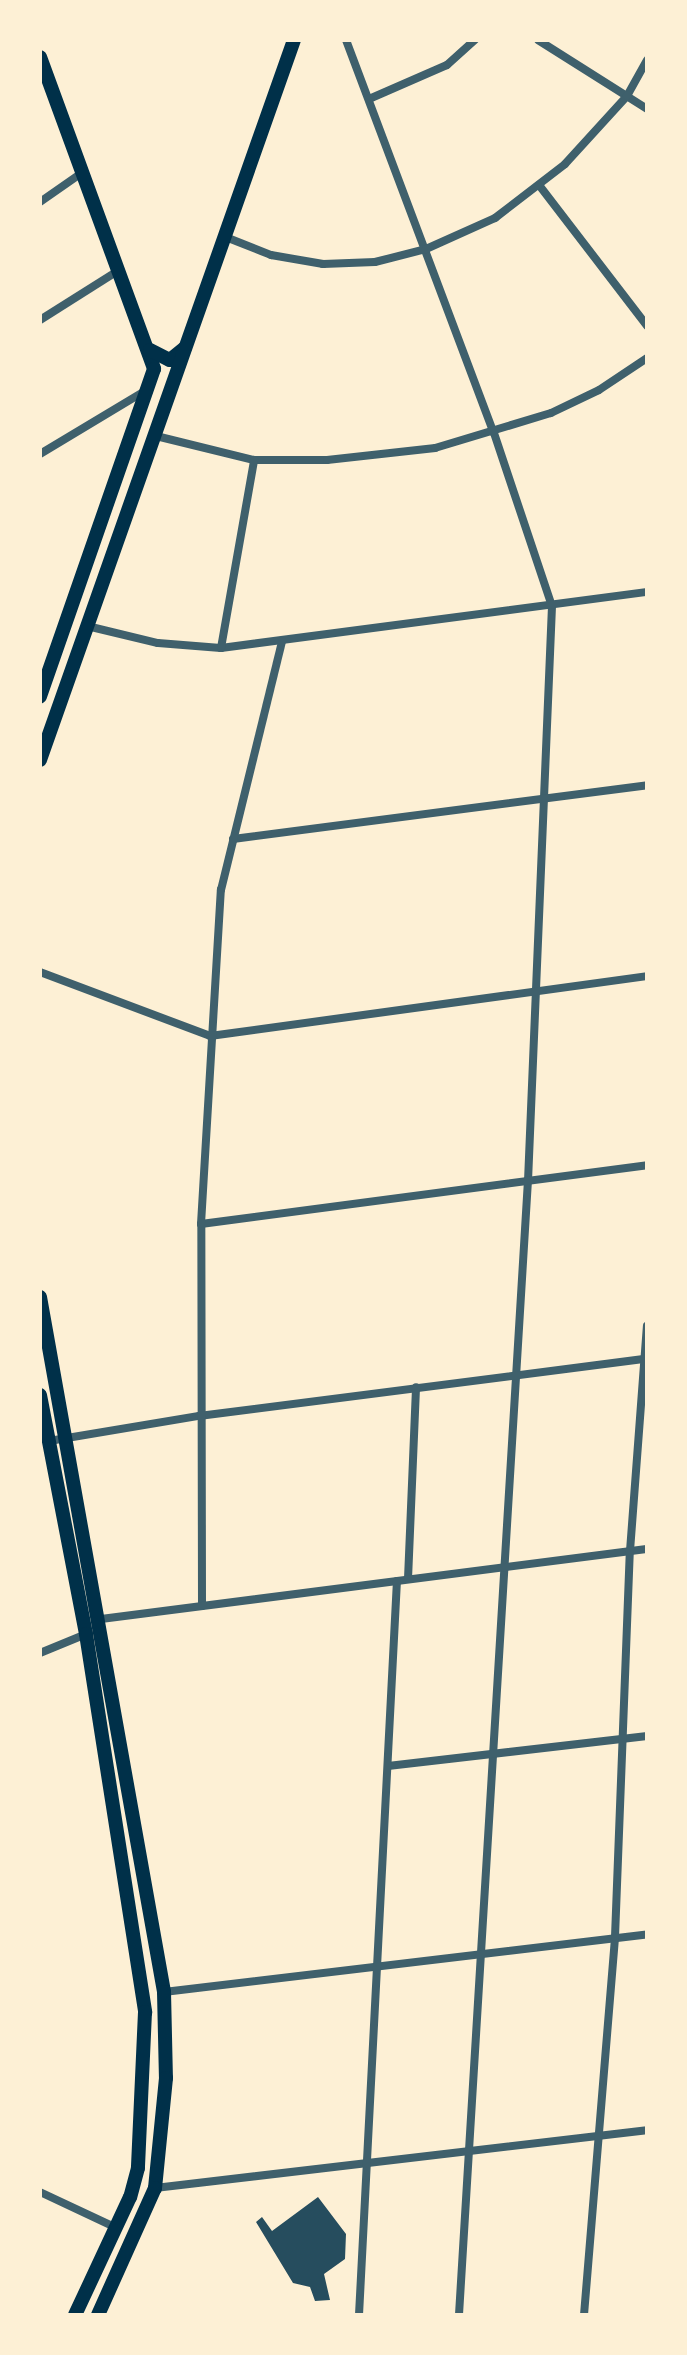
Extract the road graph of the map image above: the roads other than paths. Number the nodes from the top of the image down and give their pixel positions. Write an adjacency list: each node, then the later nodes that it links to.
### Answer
1 (294, 40): 13 (main road)
2 (346, 40): 8 (street)
3 (475, 40): 8 (street)
4 (538, 40): 7 (street)
5 (40, 57): 10 (main road)
6 (647, 60): 7 (street)
7 (627, 96): 9 (street); 11 (street)
8 (369, 99): 14 (street)
9 (647, 109)
10 (83, 172): 12 (street); 15 (main road)
11 (539, 185): 14 (street); 17 (street)
12 (40, 202)
13 (223, 236): 14 (street); 18 (main road)
14 (426, 249): 22 (street)
15 (119, 270): 16 (street); 19 (main road)
16 (40, 320)
17 (647, 326)
18 (187, 345): 19 (main road); 23 (main road)
19 (150, 350): 21 (main road)
20 (647, 358): 22 (street)
21 (149, 389): 24 (street); 31 (main road)
22 (494, 433): 25 (street); 27 (street)
23 (156, 436): 25 (street); 28 (main road)
24 (40, 454)
25 (254, 460): 30 (street)
26 (647, 592): 27 (street)
27 (552, 606): 29 (street); 34 (street)
28 (87, 626): 30 (street); 32 (main road)
29 (282, 641): 30 (street); 35 (street)
30 (221, 648)
31 (40, 697)
32 (40, 760)
33 (647, 785): 34 (street)
34 (543, 798): 35 (street); 38 (street)
35 (233, 839): 39 (street)
36 (40, 972): 39 (street)
37 (647, 976): 38 (street)
38 (534, 991): 39 (street); 41 (street)
39 (210, 1036): 42 (street)
40 (647, 1165): 41 (street)
41 (528, 1180): 42 (street); 46 (street)
42 (201, 1224): 49 (street)
43 (40, 1297): 50 (main road)
44 (647, 1326): 45 (street)
45 (647, 1359): 46 (street); 53 (street)
46 (517, 1374): 47 (street); 54 (street)
47 (416, 1387): 49 (street); 55 (street)
48 (40, 1395): 51 (main road)
49 (199, 1416): 50 (street); 57 (street)
50 (67, 1437): 51 (street); 58 (main road)
51 (49, 1441): 59 (main road)
52 (647, 1549): 53 (street)
53 (630, 1551): 54 (street); 62 (street)
54 (502, 1569): 55 (street); 63 (street)
55 (408, 1579): 56 (street)
56 (397, 1581): 57 (street); 64 (street)
57 (202, 1606): 58 (street)
58 (101, 1619): 69 (main road)
59 (86, 1634): 60 (street); 76 (main road)
60 (40, 1653)
61 (647, 1736): 62 (street)
62 (625, 1739): 63 (street); 66 (street)
63 (496, 1754): 64 (street); 67 (street)
64 (388, 1766): 68 (street)
65 (647, 1934): 66 (street)
66 (615, 1937): 67 (street); 71 (street)
67 (483, 1952): 68 (street); 72 (street)
68 (378, 1964): 69 (street); 73 (street)
69 (164, 1992): 74 (main road)
70 (647, 2130): 71 (street)
71 (595, 2139): 72 (street); 81 (street)
72 (468, 2155): 73 (street); 80 (street)
73 (368, 2167): 74 (street); 79 (street)
74 (155, 2188): 78 (main road)
75 (40, 2192): 76 (street)
76 (117, 2228): 77 (main road)
77 (75, 2315)
78 (98, 2315)
79 (359, 2315)
80 (459, 2315)
81 (584, 2315)

